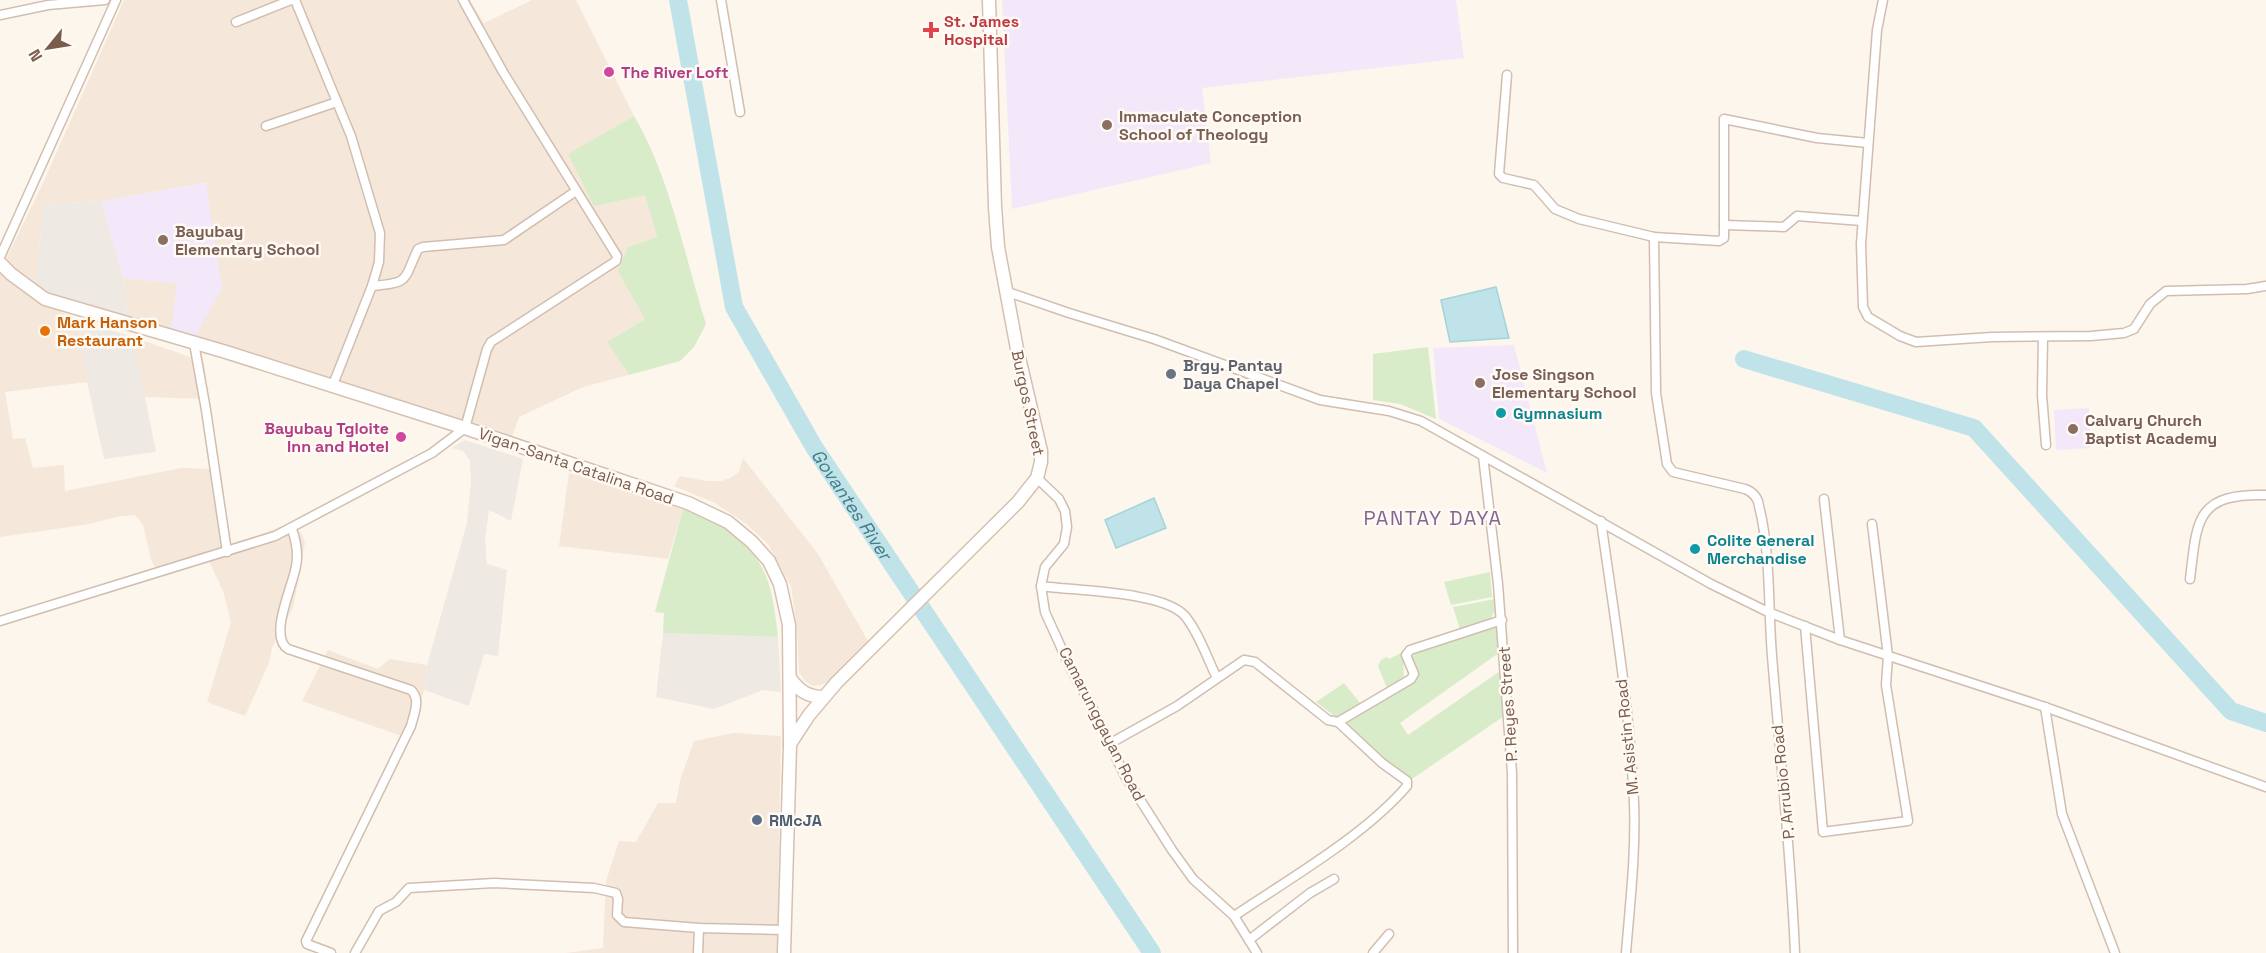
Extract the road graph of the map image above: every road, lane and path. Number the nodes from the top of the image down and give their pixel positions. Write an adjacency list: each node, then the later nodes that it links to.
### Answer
1 (105, 0): 8 (street)
2 (116, 0): 19 (street)
3 (293, 0): 9 (street); 11 (street)
4 (463, 0): 15 (street)
5 (722, 0): 12 (street)
6 (989, 0): 23 (main road, Burgos Street)
7 (1883, 0): 14 (street)
8 (0, 15)
9 (236, 22)
10 (1507, 75): 18 (street)
11 (336, 102): 13 (street); 21 (street)
12 (740, 112)
13 (266, 126)
14 (1868, 143): 16 (street); 17 (street)
15 (576, 191): 21 (street); 27 (street)
16 (1862, 220): 17 (street); 24 (street)
17 (1724, 225): 18 (street)
18 (1654, 237): 39 (street, P. Arrubio Road)
19 (0, 257)
20 (0, 263): 25 (main road, Vigan-Santa Catalina Road)
21 (372, 286): 26 (street)
22 (2266, 286): 24 (street)
23 (1005, 291): 29 (street); 30 (main road, Burgos Street)
24 (2043, 337): 28 (street)
25 (194, 344): 26 (main road, Vigan-Santa Catalina Road); 36 (street)
26 (332, 387): 27 (main road, Vigan-Santa Catalina Road)
27 (465, 428): 35 (street); 45 (main road, Vigan-Santa Catalina Road)
28 (2046, 445)
29 (1483, 456): 33 (street); 40 (street, P. Reyes Street)
30 (1037, 478): 38 (street); 47 (main road, Burgos Street)
31 (2266, 495): 37 (street)
32 (1824, 499): 43 (street)
33 (1601, 521): 39 (street); 66 (street, M. Asistin Road)
34 (1872, 524): 44 (street)
35 (292, 529): 36 (street); 59 (street)
36 (227, 552): 41 (street)
37 (2190, 579)
38 (1041, 586): 46 (street); 50 (street, Camarunggayan Road)
39 (1768, 612): 42 (street); 67 (street, P. Arrubio Road)
40 (1502, 620): 49 (street); 65 (street, P. Reyes Street)
41 (0, 621)
42 (1805, 626): 43 (street); 44 (street)
43 (1840, 640): 44 (street)
44 (1888, 657): 48 (street)
45 (790, 678): 47 (main road); 51 (main road, Vigan-Santa Catalina Road)
46 (1217, 678): 49 (street); 50 (street)
47 (824, 697): 51 (main road, Burgos Street)
48 (2044, 707): 52 (street); 68 (street)
49 (1338, 722): 54 (street)
50 (1109, 744): 54 (street, Camarunggayan Road)
51 (790, 745): 56 (main road, Vigan-Santa Catalina Road)
52 (2266, 788)
53 (1334, 879): 58 (street)
54 (1234, 916): 58 (street, Camarunggayan Road)
55 (699, 928): 56 (street); 60 (street); 61 (street)
56 (784, 930): 62 (main road, Vigan-Santa Catalina Road)
57 (1389, 934): 64 (street)
58 (1249, 940): 63 (street, Camarunggayan Road)
59 (331, 953)
60 (355, 953)
61 (698, 953)
62 (784, 953)
63 (1257, 953)
64 (1373, 953)
65 (1513, 953)
66 (1626, 953)
67 (1795, 953)
68 (2115, 953)

